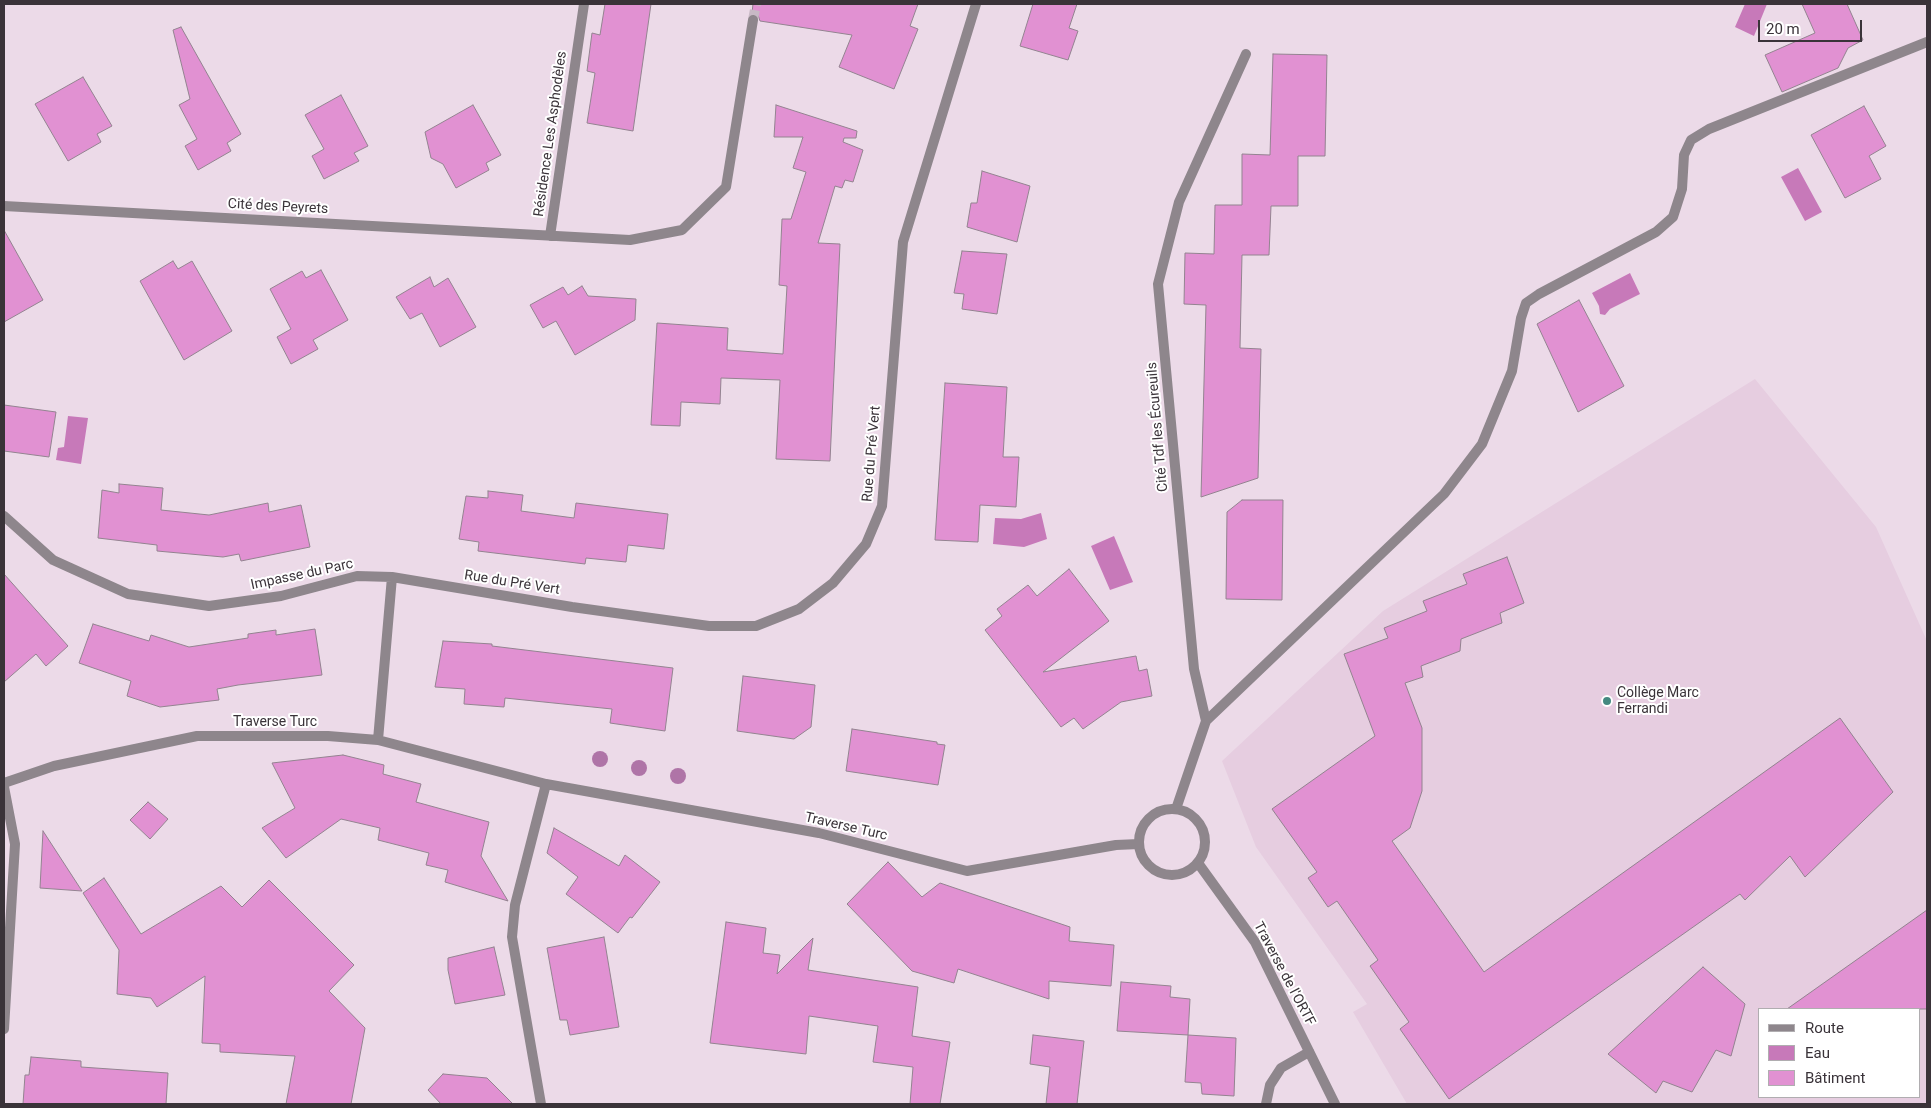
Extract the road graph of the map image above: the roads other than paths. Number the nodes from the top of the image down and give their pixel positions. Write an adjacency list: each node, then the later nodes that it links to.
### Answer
1 (584, 4): 7 (street, Résidence Les Asphodèles)
2 (976, 4): 9 (street, Rue du Pré Vert)
3 (754, 20): 7 (street, Résidence Les Asphodèles)
4 (1927, 42): 10 (street)
5 (1246, 54): 10 (street, Cité Tdf les Écureuils)
6 (4, 206): 7 (street, Cité des Peyrets)
7 (550, 236)
8 (4, 516): 9 (street, Impasse du Parc)
9 (392, 577): 11 (street)
10 (1206, 721): 15 (street)
11 (378, 740): 12 (street, Traverse Turc); 13 (street, Traverse Turc)
12 (4, 783)
13 (546, 784): 16 (street, Traverse Turc); 20 (street)
14 (4, 788): 18 (street)
15 (1176, 809): 16 (street); 17 (street)
16 (1139, 844): 17 (street)
17 (1198, 862): 19 (street, Traverse de l'ORTF)
18 (4, 1029)
19 (1309, 1052): 21 (street); 22 (street, Traverse de l'ORTF)
20 (541, 1104)
21 (1266, 1104)
22 (1335, 1104)

